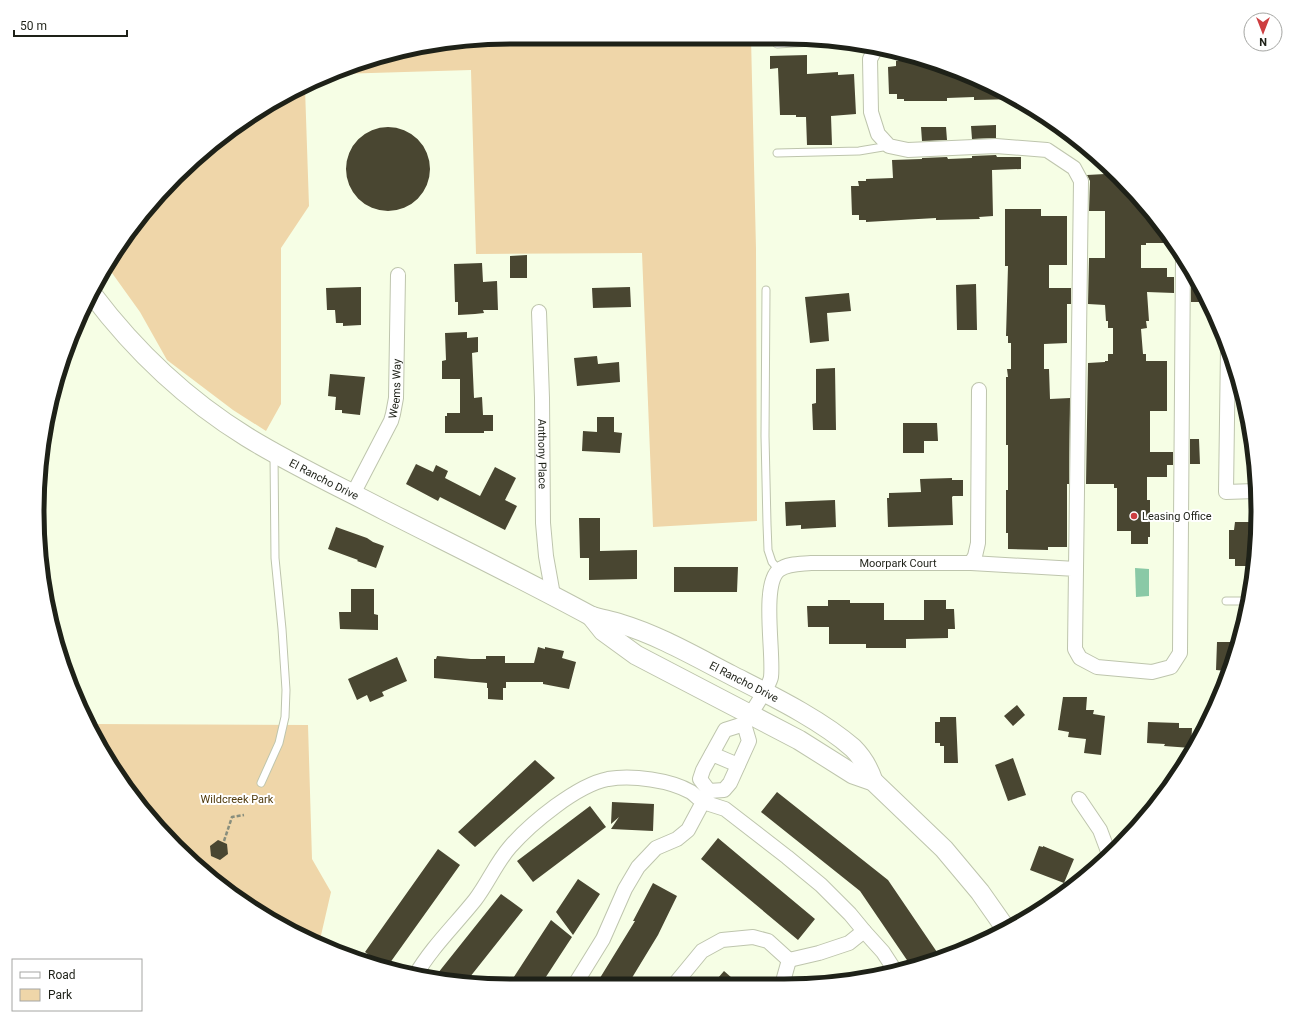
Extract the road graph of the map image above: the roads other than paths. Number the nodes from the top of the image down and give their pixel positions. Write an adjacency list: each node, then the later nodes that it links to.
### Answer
1 (873, 53): 2 (street)
2 (889, 146): 3 (lane); 15 (street)
3 (777, 153)
4 (1183, 270): 15 (street)
5 (398, 275): 13 (street, Weems Way)
6 (766, 290): 16 (lane)
7 (96, 299): 11 (main road, El Rancho Drive)
8 (539, 312): 17 (street, Anthony Place)
9 (1228, 367): 12 (street)
10 (979, 390): 14 (street)
11 (274, 452): 13 (main road, El Rancho Drive); 26 (lane)
12 (1250, 491)
13 (353, 494): 17 (main road, El Rancho Drive)
14 (971, 562): 15 (street, Moorpark Court); 16 (street, Moorpark Court)
15 (1076, 569)
16 (779, 570): 21 (street)
17 (553, 595): 20 (main road, El Rancho Drive)
18 (1242, 601): 19 (lane)
19 (1226, 602)
20 (591, 616): 21 (main road, El Rancho Drive); 22 (main road, El Rancho Drive)
21 (764, 692): 22 (street); 25 (main road, El Rancho Drive)
22 (747, 720): 23 (street); 24 (street); 25 (main road, El Rancho Drive)
23 (712, 754): 24 (street); 27 (street)
24 (738, 765): 27 (street)
25 (873, 781): 30 (main road, El Rancho Drive)
26 (261, 783)
27 (706, 796): 31 (street); 34 (street); 35 (street)
28 (1079, 800): 29 (street)
29 (1108, 848)
30 (1003, 924)
31 (864, 931): 32 (street); 33 (street)
32 (789, 960): 36 (street); 37 (street)
33 (892, 966)
34 (418, 970)
35 (578, 979)
36 (679, 979)
37 (784, 979)

